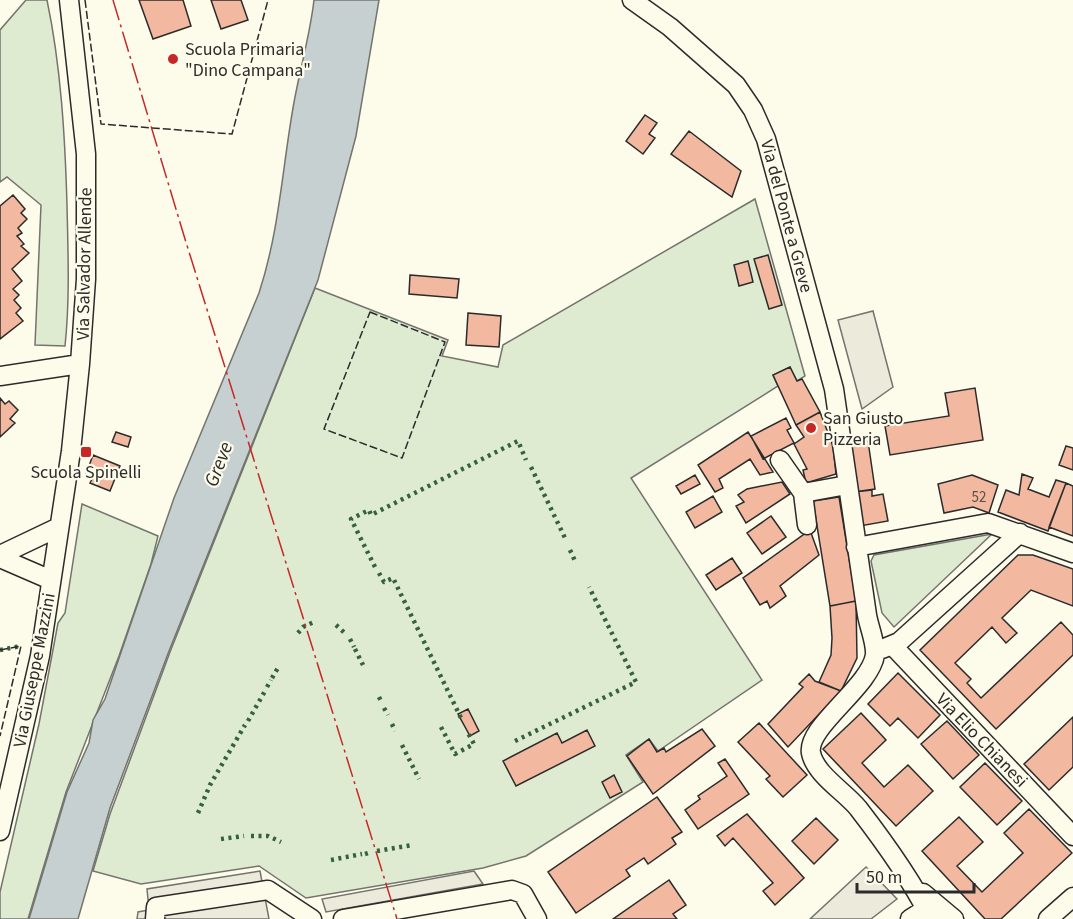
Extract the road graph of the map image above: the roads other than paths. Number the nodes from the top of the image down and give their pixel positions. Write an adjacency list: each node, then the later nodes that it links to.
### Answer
1 (69, 0): 3 (street, Via Salvador Allende)
2 (632, 0): 6 (street, Via del Ponte a Greve)
3 (81, 364): 4 (street); 9 (street, Via Salvador Allende)
4 (0, 376)
5 (780, 460): 7 (street)
6 (847, 486): 7 (street); 11 (street, Via del Ponte a Greve)
7 (802, 493): 8 (street)
8 (807, 525)
9 (59, 527): 13 (street); 14 (street, Via Salvador Allende)
10 (1020, 533): 11 (street); 12 (street); 15 (street)
11 (856, 547): 15 (street, Via del Ponte a Greve)
12 (1073, 553)
13 (0, 556): 14 (street)
14 (51, 580): 16 (street, Via Giuseppe Mazzini)
15 (883, 649): 17 (street, Via Elio Chianesi); 18 (street)
16 (0, 831)
17 (1073, 836)
18 (911, 883): 20 (street); 26 (street)
19 (1073, 897): 27 (street)
20 (929, 914): 25 (street)
21 (155, 919): 22 (street)
22 (312, 919)
23 (343, 919): 24 (street)
24 (537, 919)
25 (910, 919)
26 (954, 919)
27 (1048, 919)

